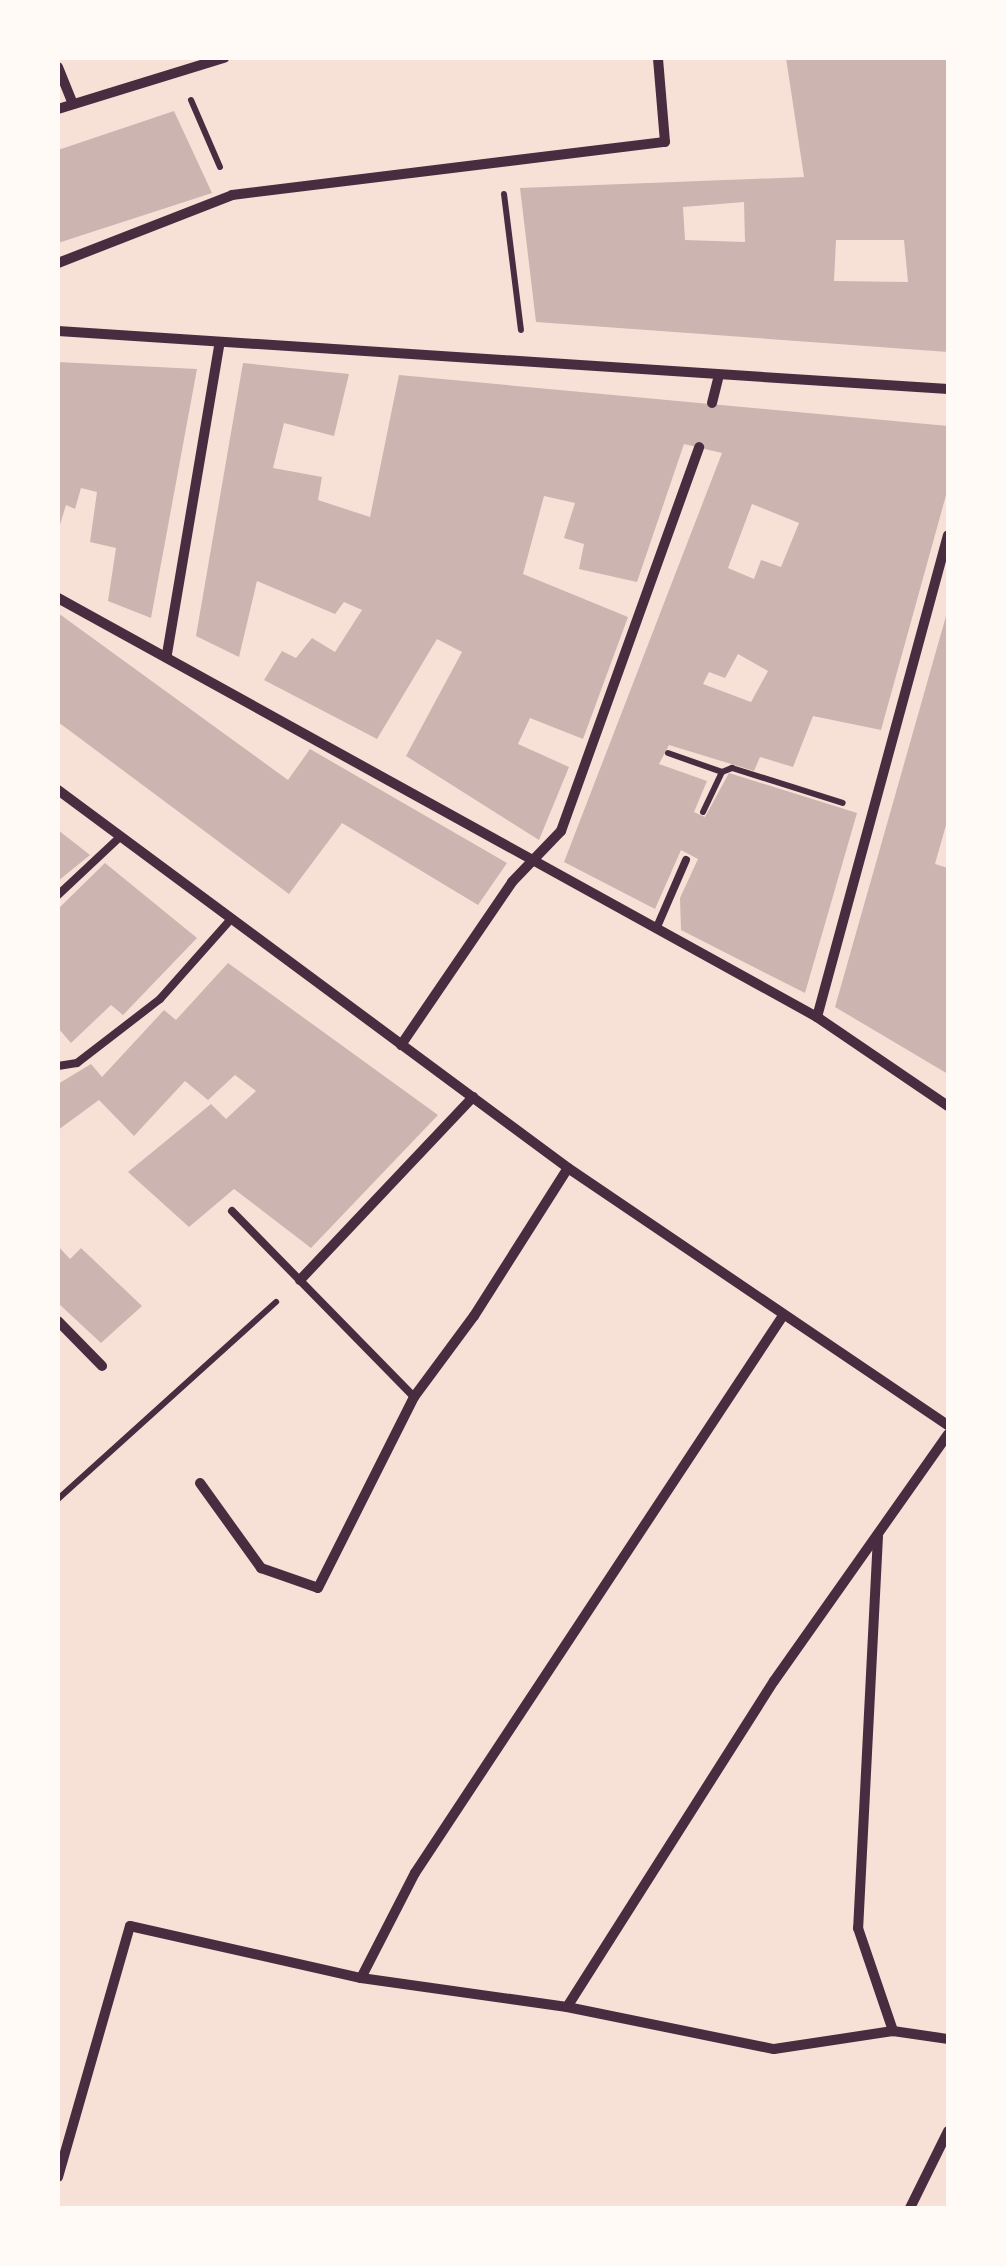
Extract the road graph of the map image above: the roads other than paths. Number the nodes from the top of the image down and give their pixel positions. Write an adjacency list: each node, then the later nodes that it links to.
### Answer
1 (224, 58): 4 (street)
2 (658, 58): 6 (street)
3 (58, 67): 4 (street)
4 (72, 104): 5 (street)
5 (58, 109)
6 (58, 263)
7 (58, 332): 8 (street)
8 (219, 345): 9 (street); 15 (street)
9 (719, 375): 10 (street); 11 (street)
10 (948, 389)
11 (712, 403)
12 (699, 447): 19 (street)
13 (948, 536): 23 (street)
14 (58, 598): 15 (street)
15 (167, 654): 19 (street)
16 (58, 790): 17 (street)
17 (120, 837): 20 (lane); 21 (street)
18 (686, 860): 22 (lane)
19 (539, 861): 22 (street); 24 (street)
20 (58, 895)
21 (231, 918): 24 (street); 25 (lane)
22 (657, 927): 23 (street)
23 (817, 1017): 27 (street)
24 (402, 1045): 26 (street)
25 (58, 1066)
26 (472, 1097): 28 (street); 30 (street)
27 (948, 1106)
28 (568, 1168): 31 (street); 34 (street)
29 (232, 1211): 30 (lane)
30 (300, 1280): 34 (lane)
31 (782, 1317): 35 (street); 39 (street)
32 (58, 1321): 33 (street)
33 (102, 1366)
34 (414, 1397): 37 (street)
35 (948, 1425)
36 (948, 1434): 38 (street)
37 (200, 1483)
38 (878, 1535): 40 (street); 41 (street)
39 (362, 1978): 40 (street); 44 (street)
40 (568, 2007): 41 (street)
41 (893, 2031): 42 (street)
42 (948, 2038)
43 (948, 2131): 45 (street)
44 (58, 2178)
45 (910, 2208)

